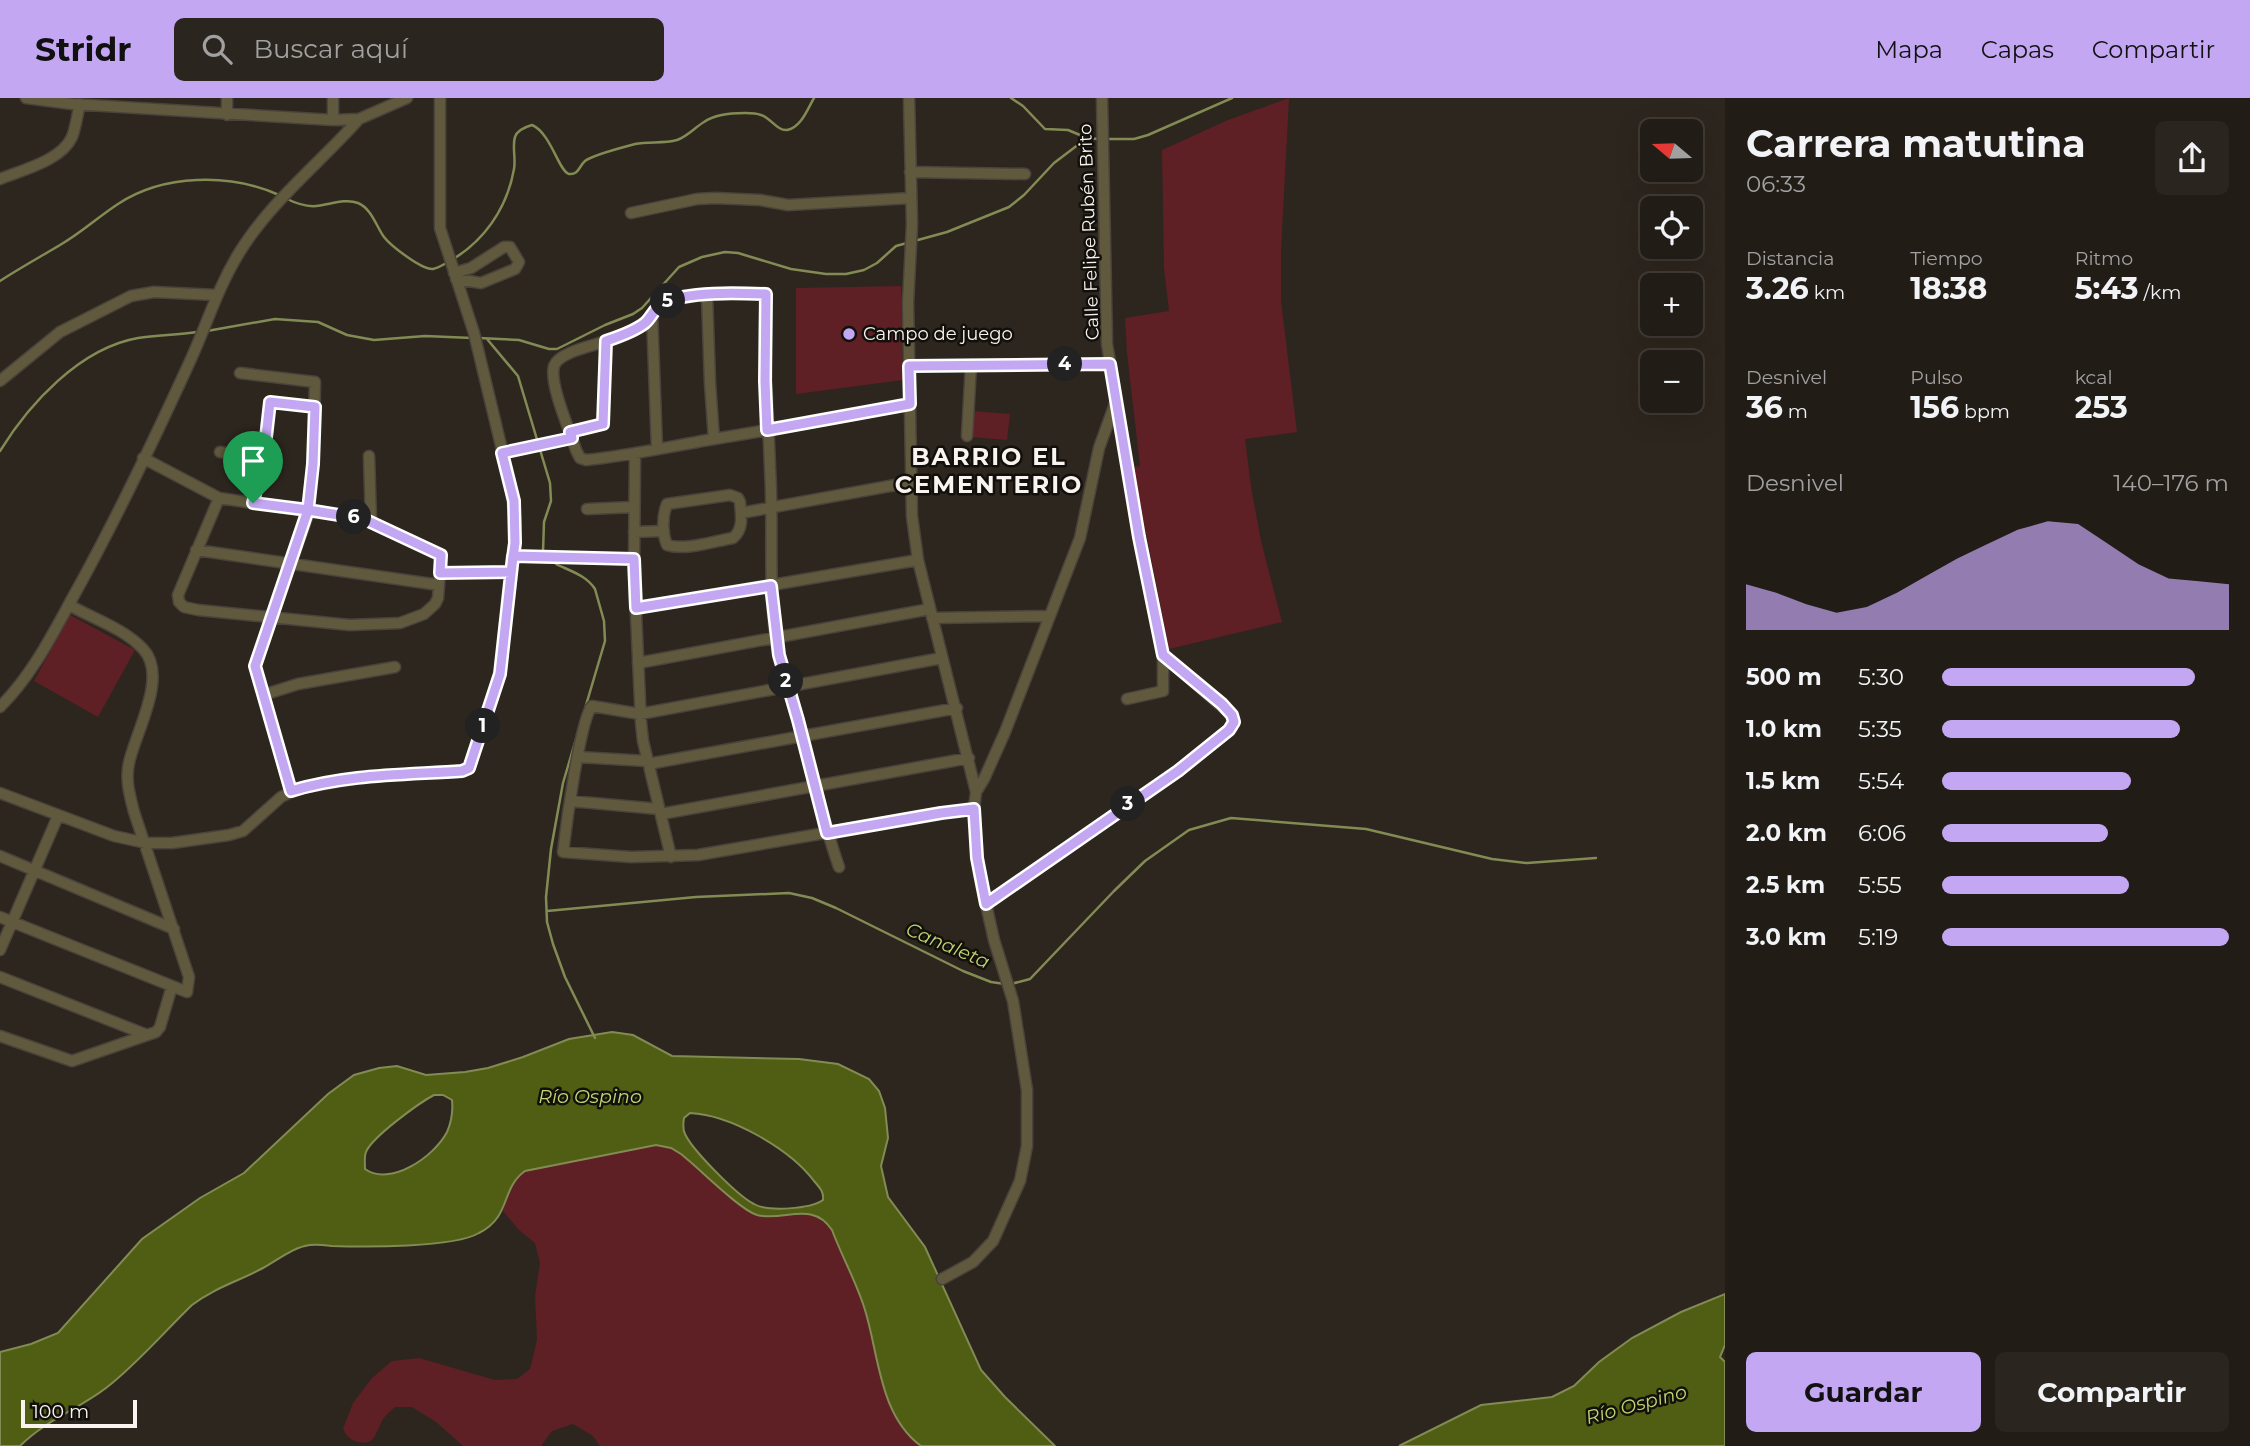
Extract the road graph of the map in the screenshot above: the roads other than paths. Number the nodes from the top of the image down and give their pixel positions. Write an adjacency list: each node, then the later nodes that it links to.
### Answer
1 (26, 98): 8 (street)
2 (227, 98): 9 (street)
3 (333, 98): 11 (street)
4 (407, 98): 10 (street)
5 (440, 98): 17 (street)
6 (909, 98): 12 (street)
7 (1101, 98): 22 (street, Calle Felipe Rubén Brito)
8 (74, 102): 9 (street); 14 (street)
9 (227, 115): 11 (street)
10 (359, 119): 11 (street); 18 (street)
11 (332, 120)
12 (910, 172): 13 (street); 15 (street)
13 (1025, 174)
14 (0, 179)
15 (911, 198): 16 (street); 24 (street)
16 (631, 213)
17 (452, 268): 17 (street); 36 (street)
18 (216, 295): 26 (street); 39 (street)
19 (707, 295): 20 (street); 30 (street); 33 (street)
20 (652, 314): 21 (street); 34 (street)
21 (606, 341): 31 (street); 31 (street)
22 (1110, 364): 23 (street); 27 (street, Calle Felipe Rubén Brito)
23 (971, 365): 24 (street); 32 (street)
24 (909, 366): 28 (street)
25 (240, 373): 29 (street)
26 (0, 381)
27 (1116, 401): 65 (street); 67 (street, Calle Felipe Rubén Brito)
28 (910, 404): 30 (street); 41 (street)
29 (315, 407): 40 (street); 47 (street)
30 (767, 430): 33 (street); 45 (street)
31 (571, 435): 36 (street); 37 (street)
32 (967, 436)
33 (714, 439): 34 (street)
34 (657, 449): 37 (street)
35 (220, 452): 40 (street)
36 (502, 453): 53 (street)
37 (635, 453): 44 (street)
38 (369, 456): 49 (street)
39 (143, 458): 42 (street); 61 (street)
40 (263, 459): 43 (street)
41 (912, 482): 45 (street); 55 (street)
42 (219, 498): 43 (street); 52 (street)
43 (253, 503): 47 (street)
44 (634, 507): 46 (street); 51 (street)
45 (771, 508): 48 (street); 60 (street)
46 (587, 509)
47 (308, 510): 49 (street); 56 (street)
48 (741, 513): 50 (street); 50 (street)
49 (371, 522): 58 (street)
50 (664, 531): 51 (street)
51 (634, 532): 54 (street)
52 (196, 550): 56 (street); 64 (street)
53 (513, 556): 54 (street); 57 (street)
54 (634, 559): 62 (street)
55 (918, 560): 60 (street); 63 (street)
56 (291, 564): 59 (street); 64 (street)
57 (511, 572): 58 (street); 82 (street)
58 (440, 573): 59 (street)
59 (439, 585): 64 (street)
60 (771, 586): 62 (street); 66 (street)
61 (69, 605): 74 (street); 90 (street)
62 (636, 608): 69 (street)
63 (931, 614): 65 (street); 66 (street); 68 (street)
64 (272, 616): 72 (street)
65 (1048, 617): 83 (street)
66 (776, 637): 69 (street); 71 (street)
67 (1163, 655): 73 (street, Calle Felipe Rubén Brito); 95 (street)
68 (942, 658): 71 (street); 75 (street)
69 (638, 663): 76 (street)
70 (395, 667): 72 (street)
71 (788, 687): 76 (street); 77 (street)
72 (262, 695): 82 (street)
73 (1127, 699)
74 (0, 707)
75 (957, 708): 77 (street); 79 (street)
76 (640, 715): 78 (street); 80 (street)
77 (802, 736): 80 (street); 81 (street)
78 (578, 757): 80 (street); 85 (street)
79 (969, 758): 81 (street); 83 (street)
80 (648, 763): 87 (street)
81 (815, 786): 87 (street); 89 (street)
82 (291, 791): 90 (street)
83 (976, 792): 86 (street)
84 (0, 793): 88 (street)
85 (570, 801): 87 (street); 92 (street)
86 (974, 809): 89 (street); 95 (street)
87 (660, 812): 92 (street)
88 (58, 816): 90 (street); 94 (street)
89 (827, 833): 92 (street); 93 (street)
90 (146, 843): 98 (street)
91 (0, 856): 94 (street)
92 (671, 857)
93 (839, 867)
94 (34, 870): 97 (street); 98 (street)
95 (986, 904): 104 (street)
96 (0, 917): 97 (street)
97 (13, 922): 99 (street); 101 (street)
98 (174, 929): 101 (street)
99 (0, 950)
100 (0, 977): 102 (street)
101 (172, 986): 102 (street)
102 (147, 1035): 103 (street)
103 (0, 1036)
104 (942, 1279)

